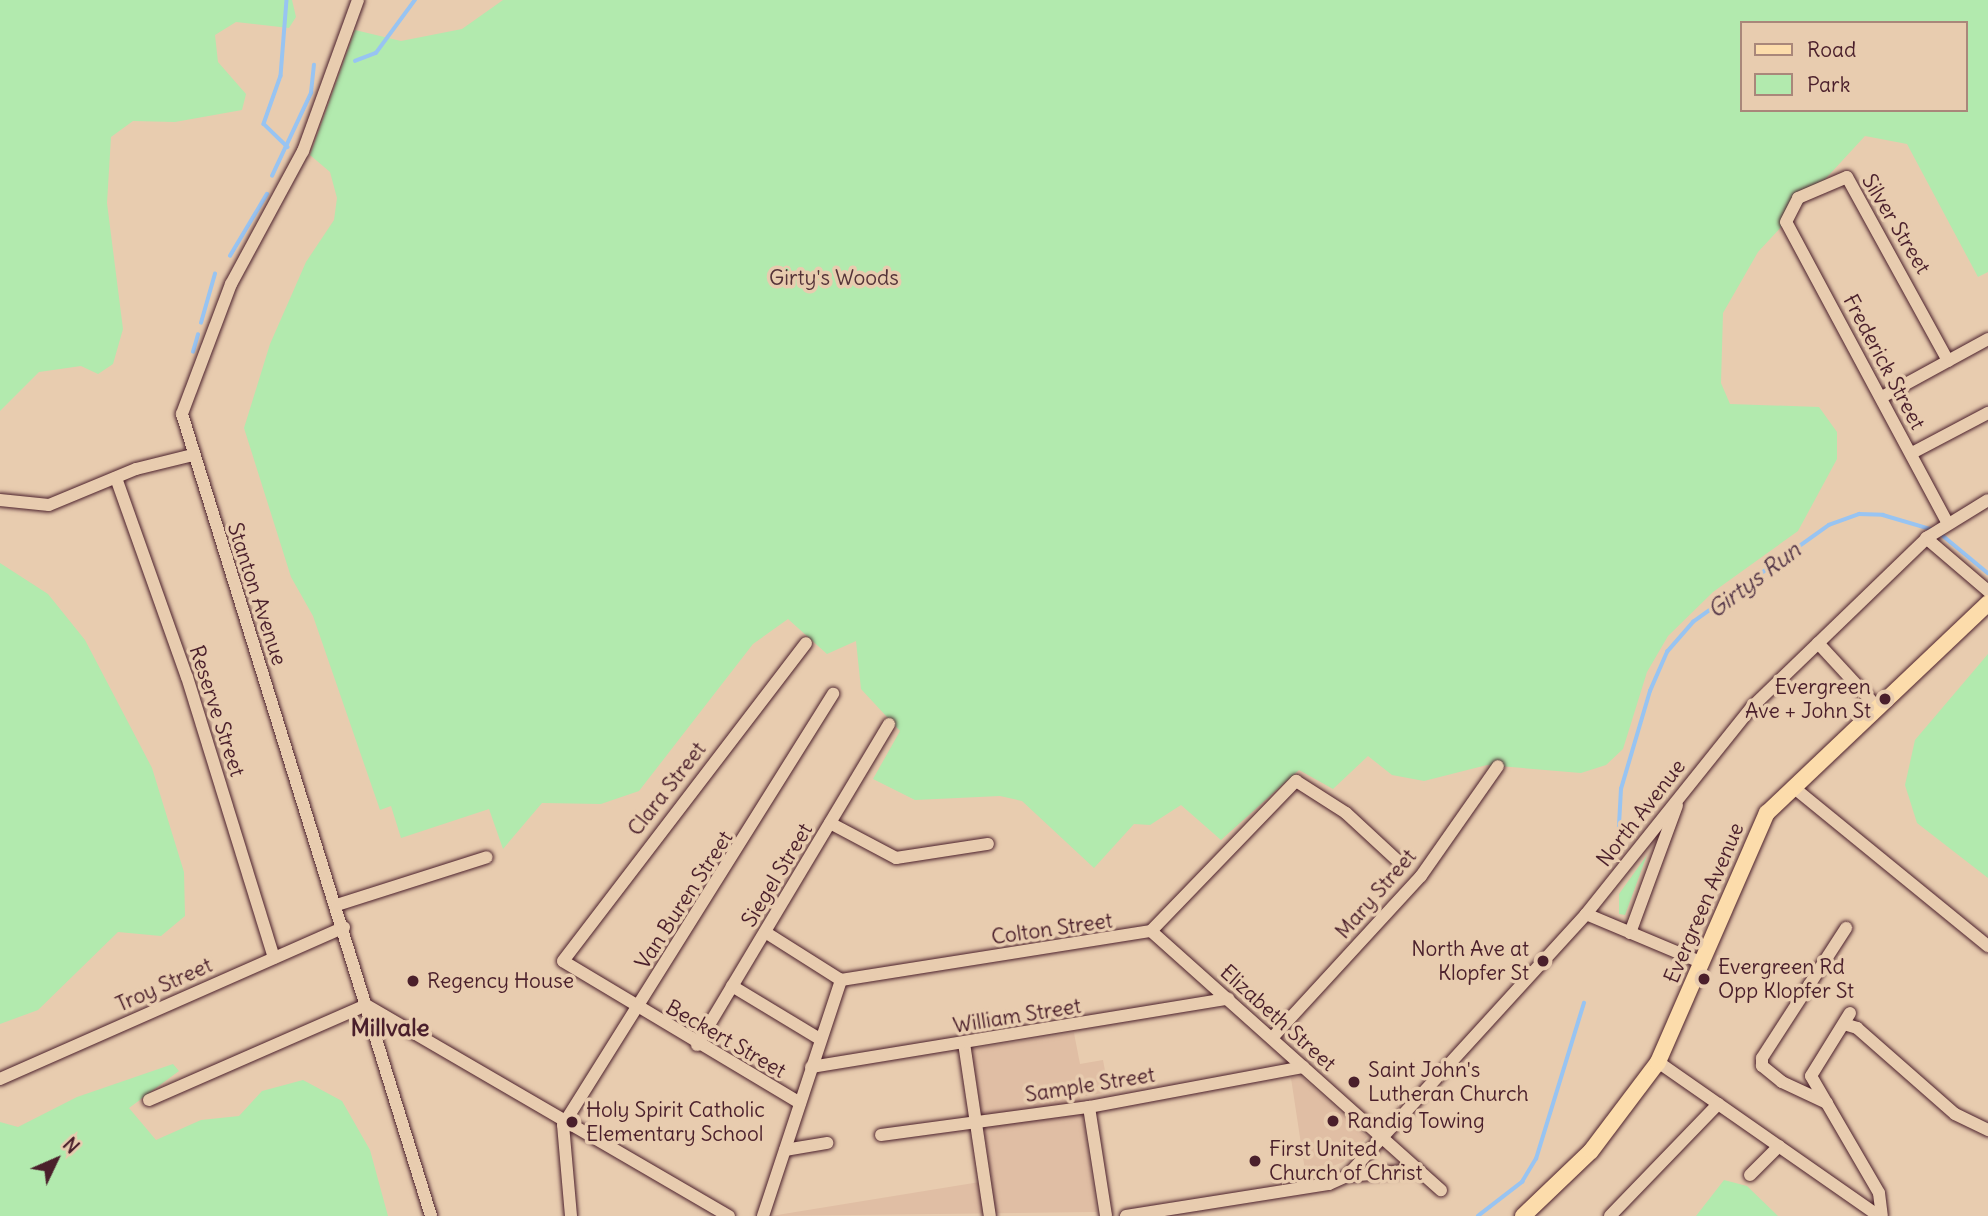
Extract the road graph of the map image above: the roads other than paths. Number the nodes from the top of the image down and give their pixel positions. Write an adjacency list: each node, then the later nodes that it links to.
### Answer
1 (359, 0): 8 (street, Stanton Avenue)
2 (1786, 222): 4 (street, Silver Street); 5 (street, Frederick Street)
3 (1988, 339): 4 (street)
4 (1948, 361): 5 (street)
5 (1882, 397): 7 (street, Frederick Street)
6 (1988, 413): 7 (street)
7 (1912, 453): 12 (street, Frederick Street)
8 (193, 455): 9 (street); 28 (street, Stanton Avenue)
9 (116, 478): 10 (street); 36 (street, Reserve Street)
10 (0, 500)
11 (1988, 500): 12 (street, North Avenue)
12 (1945, 524): 13 (street, North Avenue)
13 (1927, 537): 14 (street); 17 (street, North Avenue)
14 (1988, 591)
15 (1988, 603): 19 (main road, Evergreen Avenue)
16 (806, 643): 37 (street, Clara Street)
17 (1818, 643): 19 (street); 23 (street, North Avenue)
18 (833, 694): 43 (street, Van Buren Street)
19 (1877, 707): 22 (main road, Evergreen Avenue)
20 (889, 724): 24 (street, Siegel Street)
21 (1499, 766): 44 (street, Mary Street)
22 (1793, 787): 35 (street); 38 (main road, Evergreen Avenue)
23 (1681, 795): 29 (street, North Avenue); 34 (street)
24 (830, 823): 25 (street); 33 (street, Siegel Street)
25 (979, 852)
26 (487, 856): 28 (street)
27 (1399, 862): 32 (street)
28 (337, 905): 30 (street, Stanton Avenue)
29 (1586, 914): 34 (street); 61 (street, North Avenue)
30 (344, 927): 36 (street, Troy Street); 42 (street, Stanton Avenue)
31 (1846, 928): 54 (street)
32 (1151, 931): 39 (street, Colton Street); 41 (street, Elizabeth Street)
33 (765, 932): 39 (street); 40 (street, Siegel Street)
34 (1630, 933): 38 (street)
35 (1988, 946)
36 (274, 958): 51 (street, Troy Street)
37 (563, 961): 43 (street, Beckert Street)
38 (1700, 962): 48 (main road, Evergreen Avenue)
39 (841, 980): 45 (street)
40 (732, 986): 45 (street); 47 (street, Siegel Street)
41 (1228, 999): 44 (street, Elizabeth Street); 46 (street, William Street)
42 (366, 1005): 52 (street); 58 (street); 69 (street, Stanton Avenue)
43 (635, 1010): 47 (street, Beckert Street); 58 (street, Van Buren Street)
44 (1272, 1038): 50 (street, Elizabeth Street)
45 (820, 1039): 49 (street)
46 (964, 1043): 49 (street, William Street); 57 (street)
47 (697, 1045): 53 (street, Beckert Street)
48 (1658, 1062): 55 (street); 76 (main road, Evergreen Avenue)
49 (811, 1067): 53 (street)
50 (1303, 1067): 56 (street, Sample Street); 61 (street, Elizabeth Street)
51 (0, 1079)
52 (149, 1100)
53 (800, 1103): 64 (street)
54 (1827, 1103): 59 (street); 78 (street)
55 (1718, 1104): 63 (street); 77 (street)
56 (1089, 1107): 57 (street, Sample Street); 74 (street)
57 (974, 1121): 60 (street, Sample Street); 73 (street)
58 (564, 1125): 70 (street); 71 (street)
59 (1988, 1130)
60 (881, 1135)
61 (1383, 1139): 65 (street, Elizabeth Street); 67 (street, North Avenue)
62 (827, 1143): 64 (street)
63 (1779, 1146): 66 (street); 78 (street)
64 (785, 1150): 72 (street)
65 (1418, 1170): 67 (street, North Avenue); 68 (street, Elizabeth Street)
66 (1750, 1175)
67 (1347, 1176): 75 (street, North Avenue)
68 (1441, 1190)
69 (431, 1216)
70 (571, 1216)
71 (729, 1216)
72 (763, 1216)
73 (990, 1216)
74 (1106, 1216)
75 (1126, 1216)
76 (1523, 1216)
77 (1610, 1216)
78 (1881, 1216)

